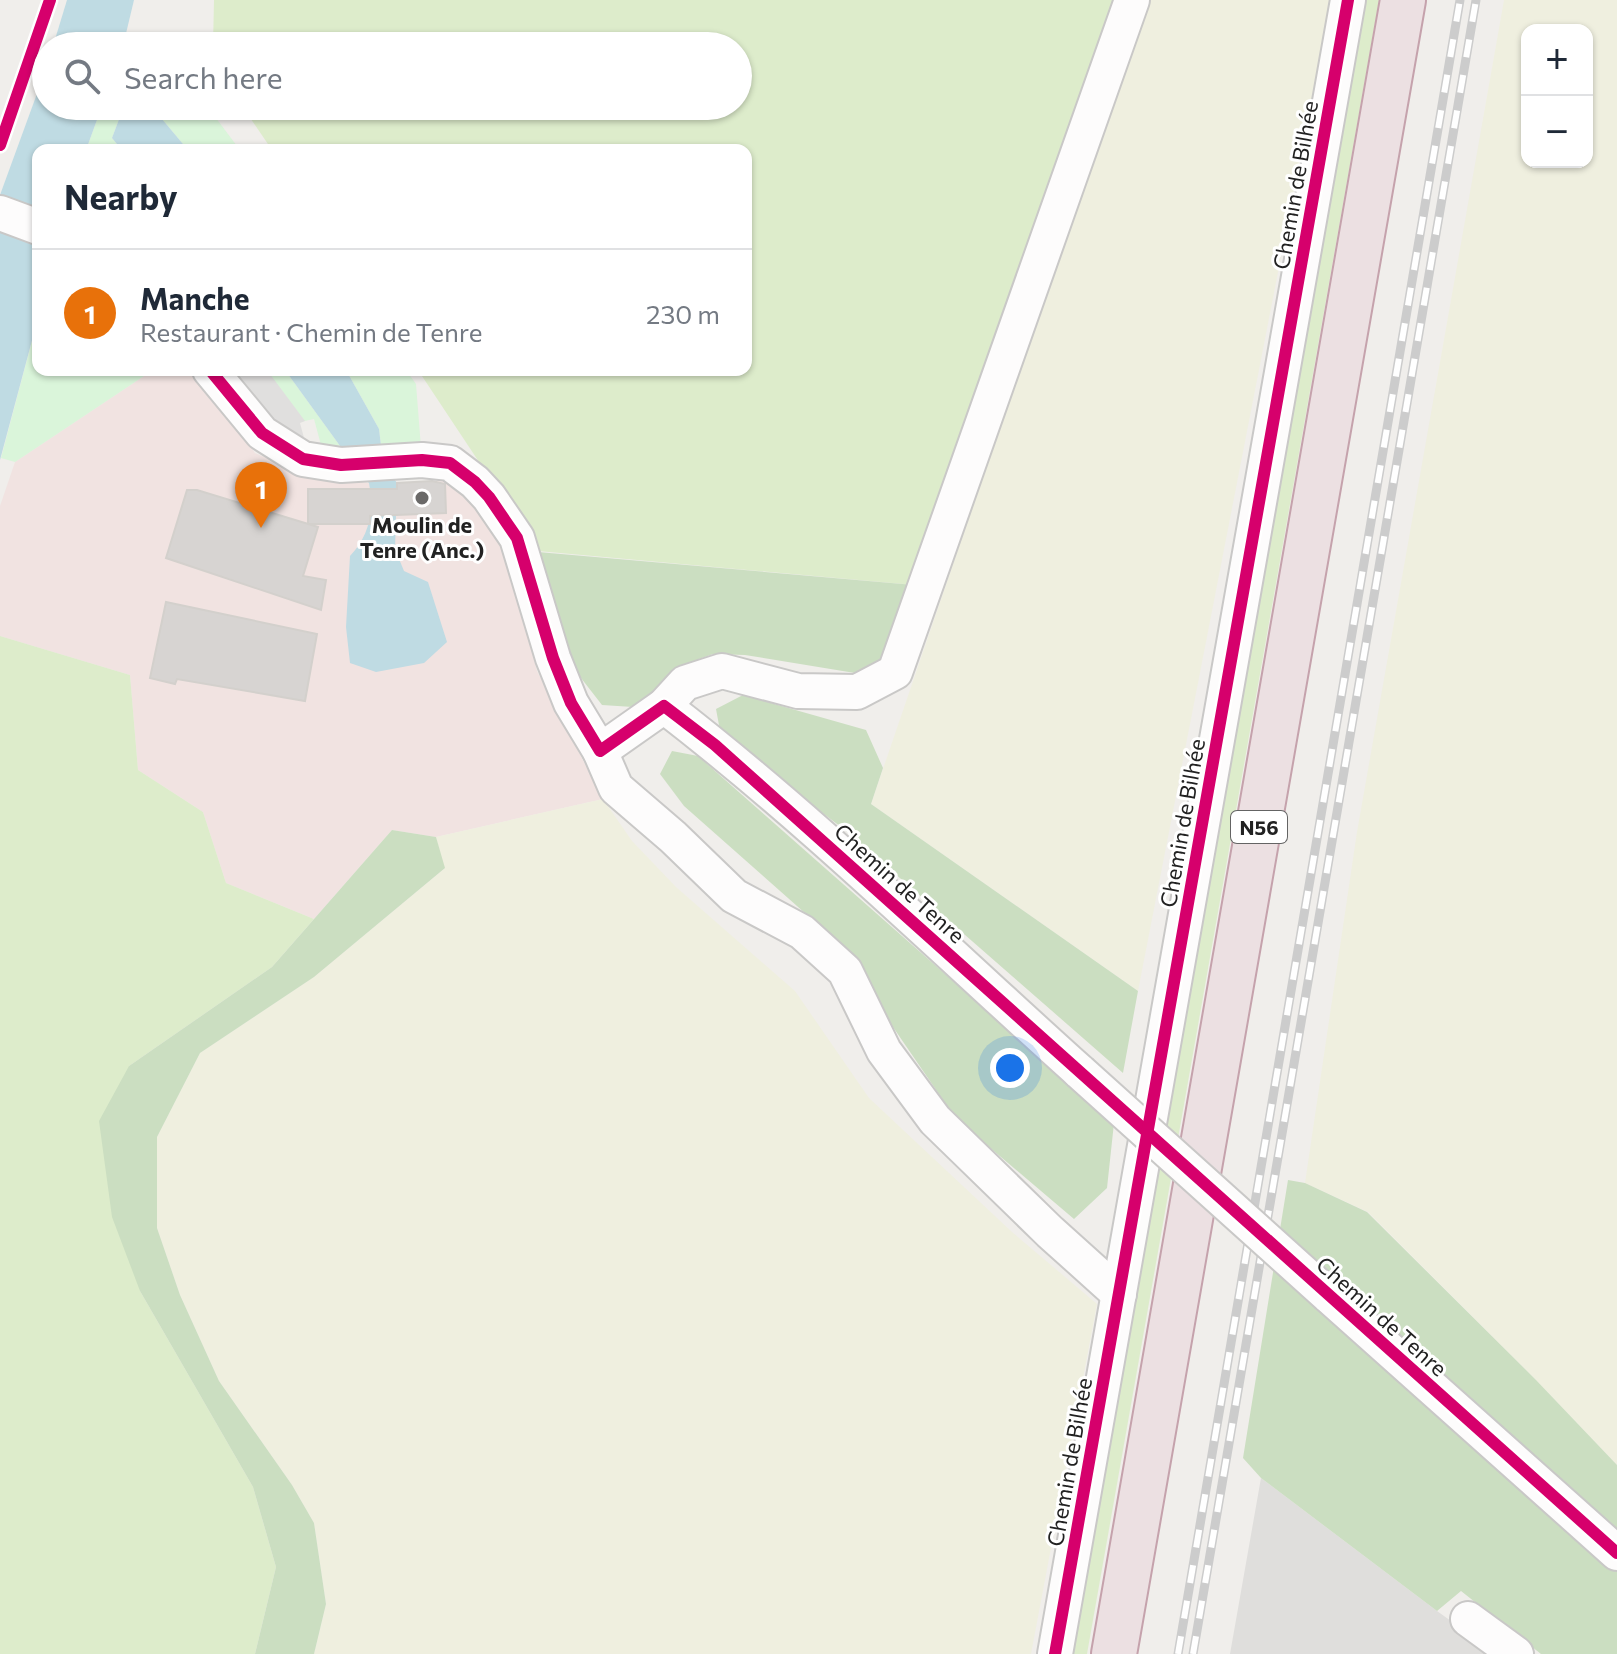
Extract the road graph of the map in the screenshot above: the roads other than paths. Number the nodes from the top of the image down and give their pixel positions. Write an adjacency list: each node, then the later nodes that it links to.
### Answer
1 (1132, 0): 7 (street)
2 (1348, 0): 9 (street, Chemin de Bilhée)
3 (1403, 0): 13 (highway, N56)
4 (0, 213): 5 (street)
5 (32, 225)
6 (215, 376): 8 (street)
7 (664, 706): 8 (street); 10 (street, Chemin de Tenre, bridge)
8 (600, 751): 9 (street)
9 (1119, 1294): 12 (street, Chemin de Bilhée)
10 (1617, 1553)
11 (1468, 1619): 14 (street)
12 (1055, 1654)
13 (1114, 1654)
14 (1516, 1654)

